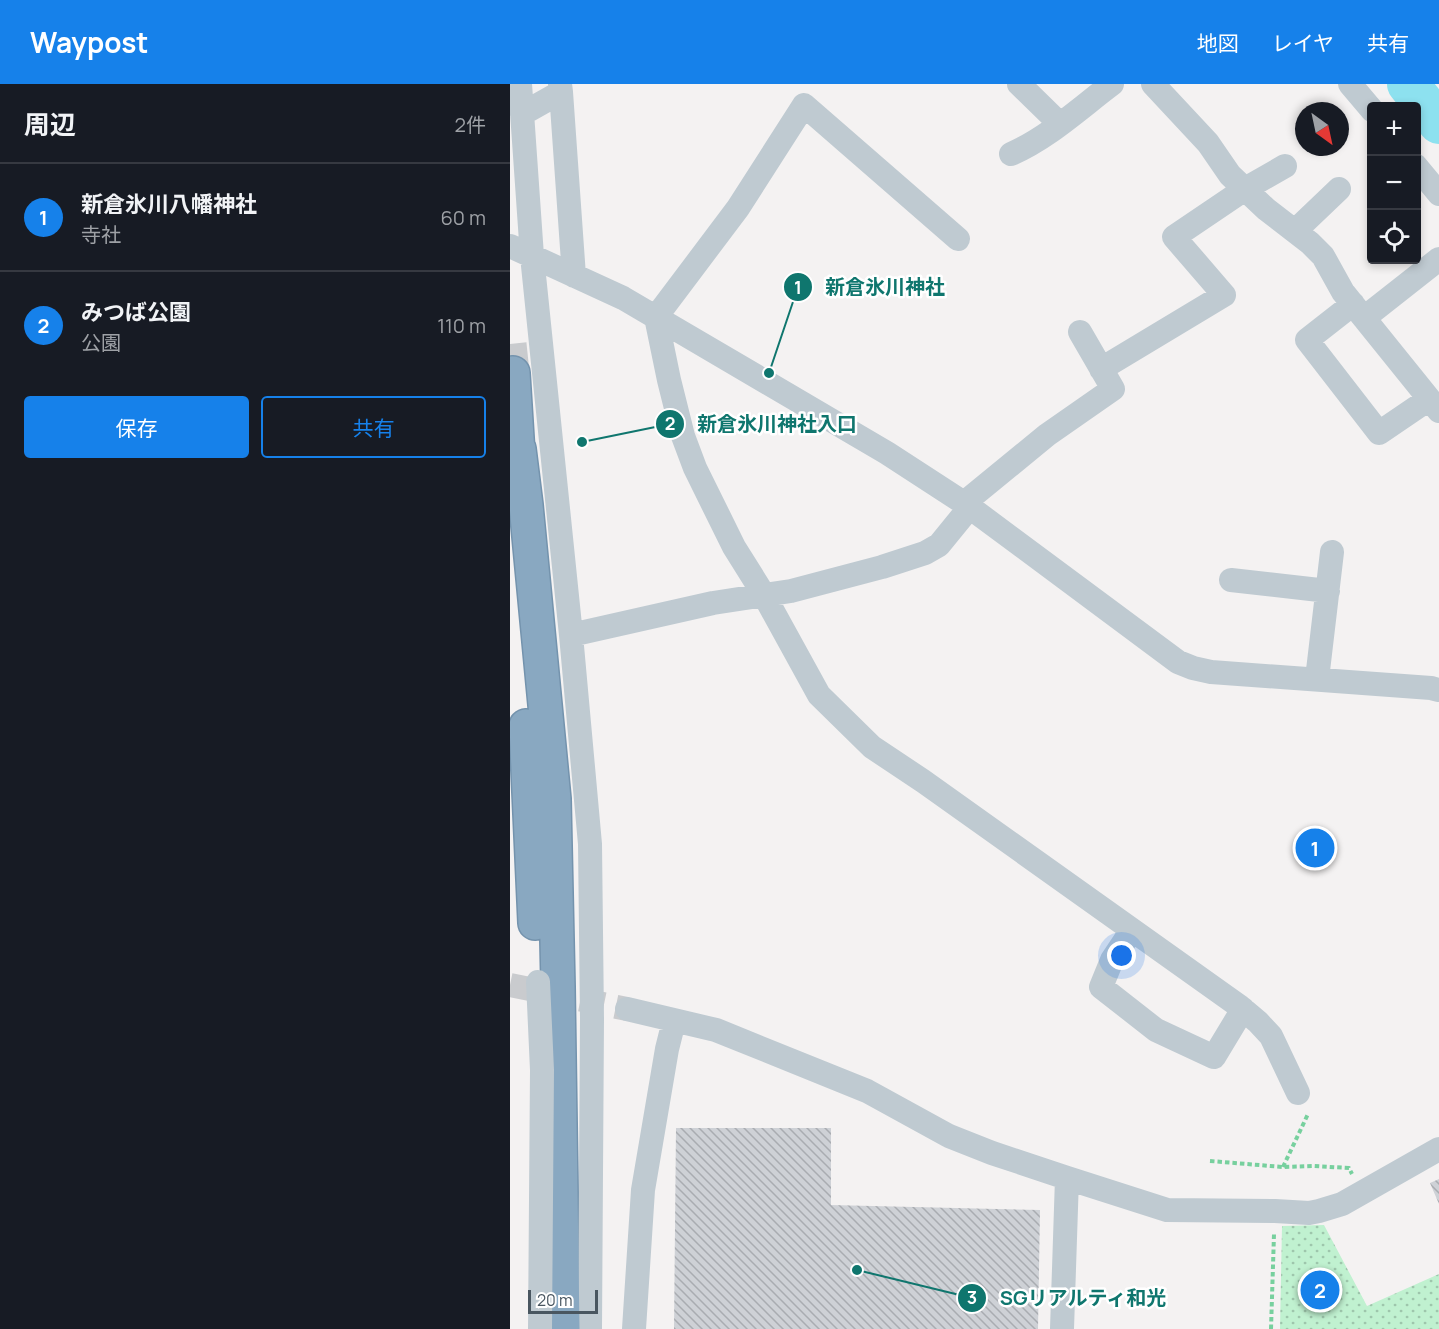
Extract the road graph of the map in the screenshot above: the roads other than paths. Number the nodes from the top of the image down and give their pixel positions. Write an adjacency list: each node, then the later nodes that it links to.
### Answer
1 (520, 84): 8 (street)
2 (1019, 84): 9 (street)
3 (1112, 84): 9 (street)
4 (1153, 84): 13 (street)
5 (1350, 84): 7 (street)
6 (561, 88): 8 (street); 21 (street)
7 (1367, 105)
8 (522, 114): 19 (street)
9 (1060, 124): 10 (street)
10 (1011, 154)
11 (1285, 166): 13 (street)
12 (1421, 172): 15 (street)
13 (1245, 189): 16 (street); 25 (street)
14 (1339, 189): 16 (street)
15 (1439, 194)
16 (1295, 231): 22 (street)
17 (958, 239): 23 (street)
18 (510, 246): 19 (street)
19 (532, 256): 21 (street); 33 (street)
20 (1439, 259): 22 (street)
21 (574, 276): 23 (street)
22 (1358, 311): 27 (street); 27 (street)
23 (657, 317): 28 (street); 32 (street)
24 (1080, 332): 25 (street)
25 (1101, 369): 28 (street)
26 (513, 373): 37 (highway)
27 (1434, 405)
28 (967, 505): 32 (street); 34 (street)
29 (1332, 552): 31 (street)
30 (1232, 580): 31 (street)
31 (1328, 591): 34 (street)
32 (764, 595): 33 (street); 36 (street)
33 (571, 636): 46 (street)
34 (1317, 679): 35 (street)
35 (1439, 690)
36 (1132, 930): 39 (street); 39 (street)
37 (548, 985): 44 (street, bridge); 45 (highway)
38 (627, 1009): 40 (street)
39 (1243, 1010): 41 (street)
40 (674, 1021): 43 (street); 47 (street)
41 (1298, 1093)
42 (1439, 1149): 43 (street)
43 (1067, 1178): 48 (street)
44 (540, 1329)
45 (563, 1329)
46 (590, 1329)
47 (634, 1329)
48 (1062, 1329)

